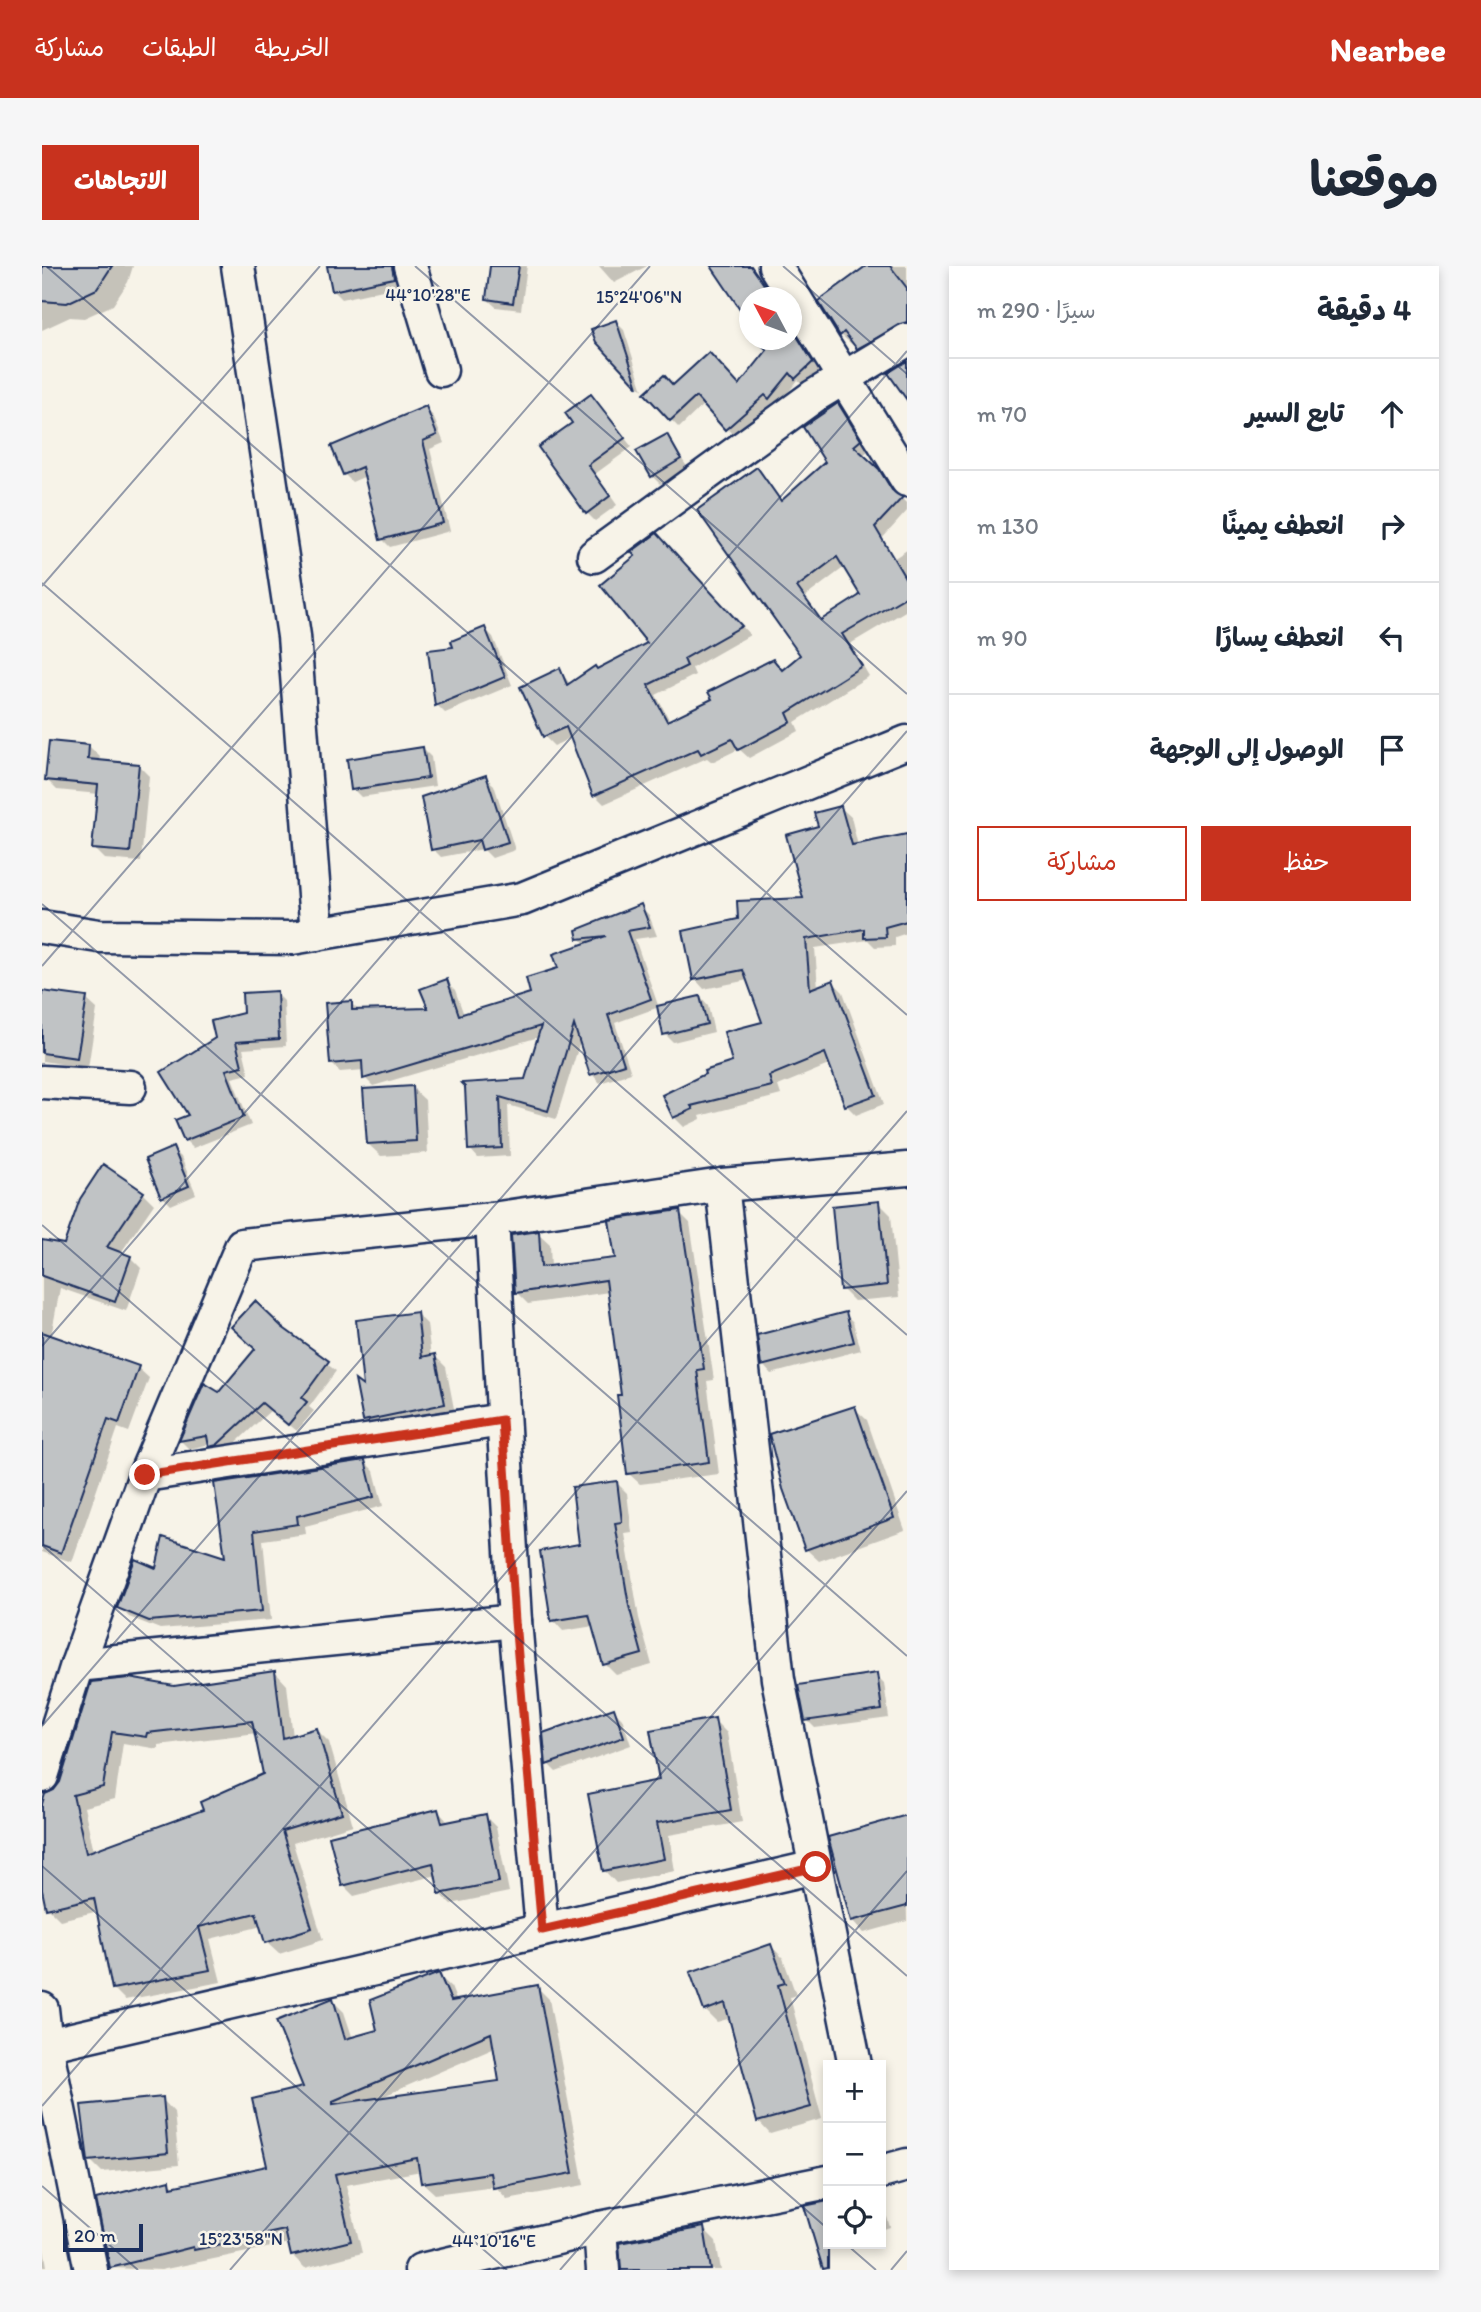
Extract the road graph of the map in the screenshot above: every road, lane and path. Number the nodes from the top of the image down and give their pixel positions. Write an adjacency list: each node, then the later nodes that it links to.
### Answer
1 (238, 266): 11 (street)
2 (410, 266): 5 (street)
3 (775, 266): 6 (street)
4 (907, 340): 6 (street)
5 (441, 370)
6 (844, 381): 7 (street); 8 (street)
7 (907, 480)
8 (594, 556)
9 (907, 742): 11 (street)
10 (42, 927): 11 (street)
11 (317, 934)
12 (42, 1082): 13 (street)
13 (130, 1087)
14 (907, 1169): 15 (street)
15 (722, 1185): 16 (street); 22 (street)
16 (492, 1220): 17 (street); 18 (street)
17 (502, 1420): 18 (street); 19 (street)
18 (145, 1475): 20 (street)
19 (515, 1621): 20 (street); 23 (street)
20 (77, 1665): 21 (street)
21 (42, 1776)
22 (816, 1867): 23 (street); 26 (street)
23 (542, 1930): 25 (street)
24 (42, 2009): 25 (street)
25 (44, 2046): 31 (street)
26 (854, 2060)
27 (907, 2165): 28 (street)
28 (886, 2171)
29 (823, 2183): 30 (street)
30 (600, 2228): 32 (street); 33 (street)
31 (92, 2270)
32 (421, 2270)
33 (603, 2270)

